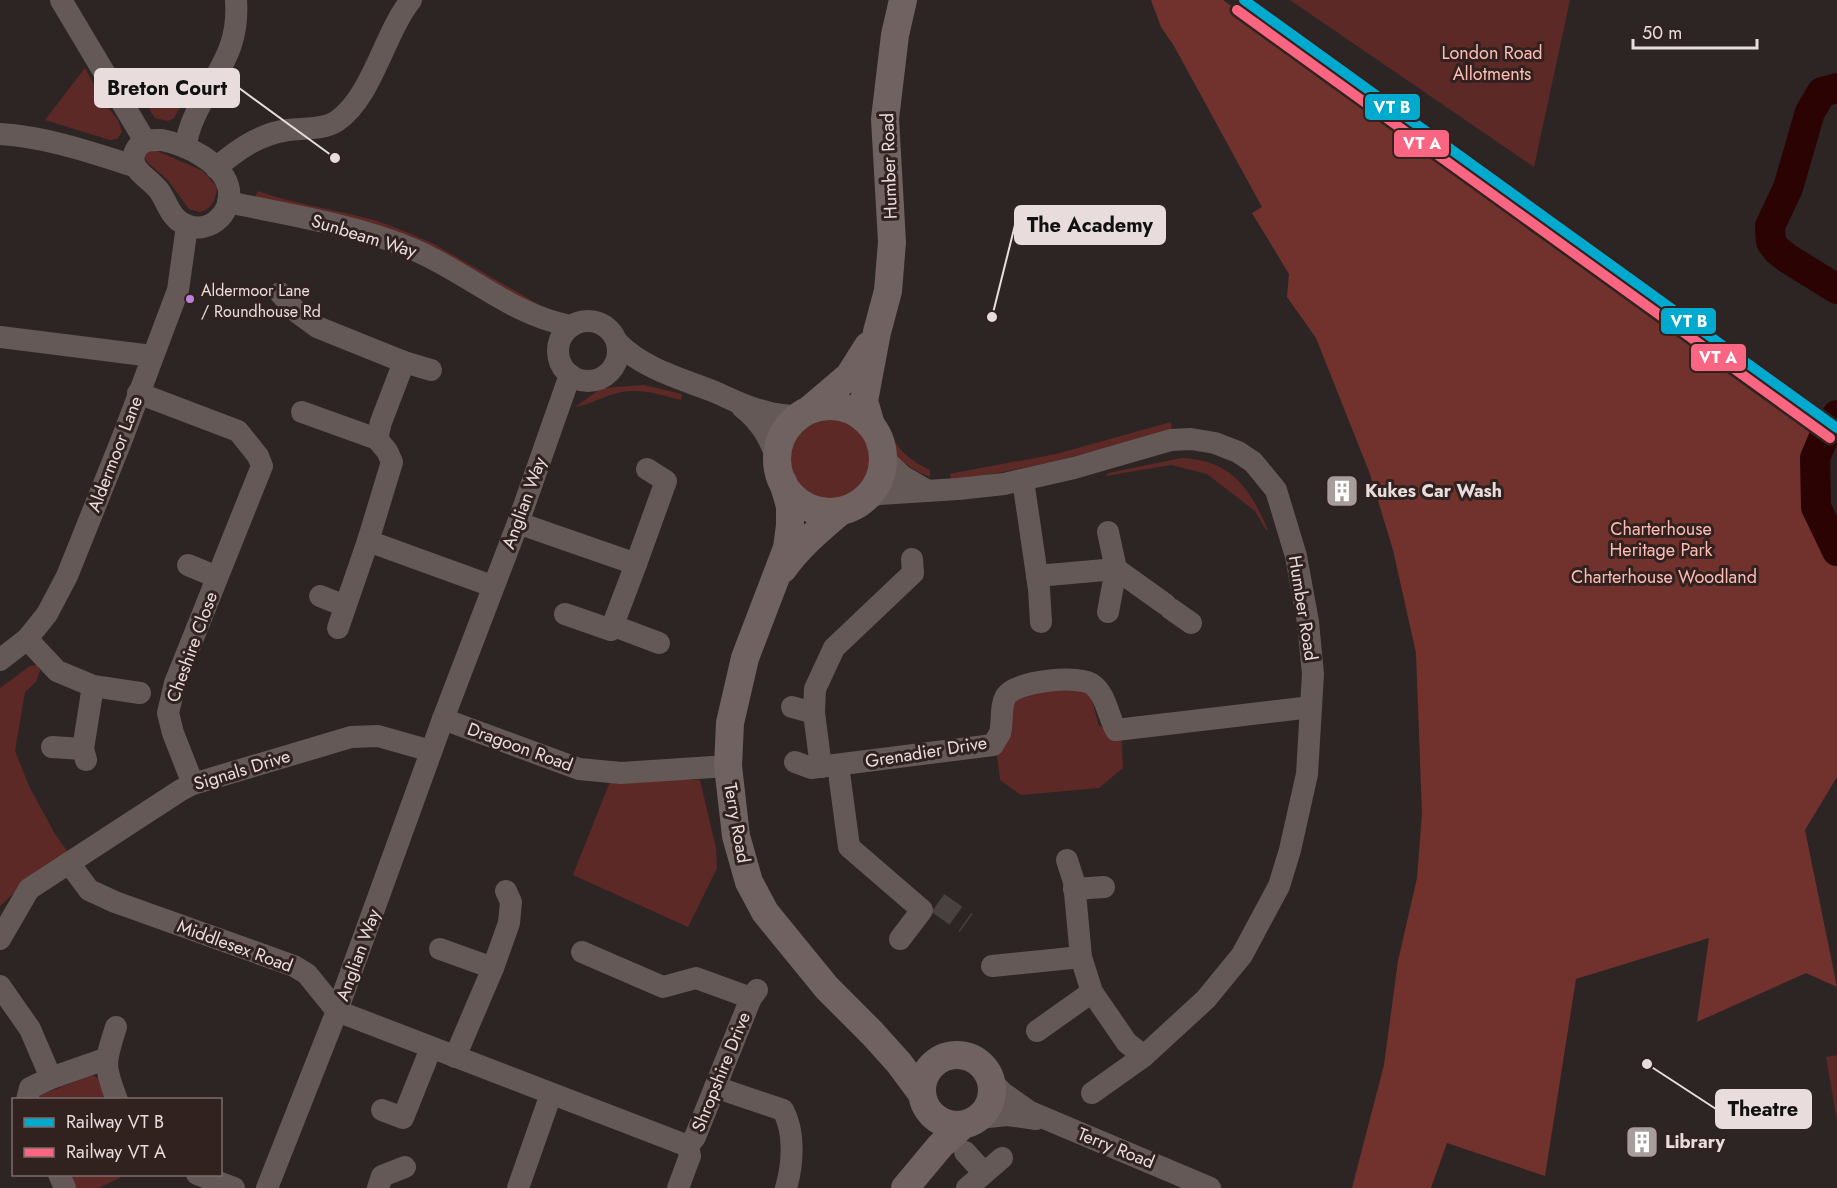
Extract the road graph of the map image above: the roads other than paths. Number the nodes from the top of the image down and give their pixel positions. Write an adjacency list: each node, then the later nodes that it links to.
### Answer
1 (61, 0): 6 (street)
2 (236, 0): 7 (street)
3 (411, 0): 9 (street)
4 (903, 0): 15 (main road, Humber Road)
5 (0, 134): 8 (street)
6 (145, 141): 7 (street); 8 (street)
7 (185, 147): 9 (street)
8 (134, 166): 11 (street)
9 (216, 168): 10 (street)
10 (228, 201): 11 (street); 13 (street, Sunbeam Way)
11 (187, 226): 19 (street, Aldermoor Lane)
12 (280, 293): 20 (street)
13 (522, 311): 14 (street, Sunbeam Way); 18 (street, Sunbeam Way)
14 (570, 326): 17 (street); 18 (street)
15 (877, 332): 28 (main road, Humber Road); 29 (main road, Humber Road)
16 (0, 337): 19 (street)
17 (617, 342): 22 (street); 23 (street)
18 (558, 355): 24 (street)
19 (152, 356): 25 (street, Aldermoor Lane)
20 (404, 362): 21 (street); 30 (street)
21 (431, 370)
22 (609, 373): 23 (street); 24 (street)
23 (665, 373): 26 (street)
24 (570, 375): 38 (street, Anglian Way)
25 (138, 393): 47 (street, Cheshire Close); 57 (street, Aldermoor Lane)
26 (736, 402): 28 (street); 33 (street)
27 (302, 412): 30 (street)
28 (805, 413): 29 (main road); 33 (main road)
29 (871, 425): 31 (main road)
30 (377, 438): 40 (street)
31 (883, 458): 35 (street); 36 (main road)
32 (647, 469): 43 (street)
33 (780, 471): 37 (main road); 45 (main road, Terry Road)
34 (1023, 480): 35 (street, Humber Road); 46 (street); 62 (street, Humber Road)
35 (928, 491): 36 (street, Humber Road)
36 (866, 498): 37 (main road)
37 (841, 512): 45 (main road, Terry Road)
38 (518, 523): 43 (street); 48 (street, Anglian Way)
39 (1108, 532): 44 (street)
40 (368, 541): 48 (street); 50 (street)
41 (912, 559): 68 (street)
42 (188, 564): 47 (street, Cheshire Close)
43 (636, 564): 55 (street)
44 (1116, 570): 46 (street); 51 (street); 54 (street)
45 (778, 576): 67 (main road, Terry Road)
46 (1036, 576): 53 (street)
47 (217, 577): 69 (street, Cheshire Close)
48 (492, 586): 63 (street, Anglian Way)
49 (320, 596): 50 (street)
50 (345, 606): 56 (street)
51 (1108, 612)
52 (565, 614): 55 (street)
53 (1041, 622)
54 (1191, 623)
55 (614, 626): 58 (street)
56 (338, 628)
57 (27, 639): 59 (street, Aldermoor Lane); 60 (street)
58 (658, 643)
59 (0, 660)
60 (93, 686): 61 (street); 64 (street)
61 (140, 693)
62 (1311, 707): 68 (street, Grenadier Drive); 89 (street, Humber Road)
63 (447, 709): 65 (street, Anglian Way); 67 (street, Dragoon Road)
64 (52, 747)
65 (431, 751): 69 (street, Signals Drive); 84 (street, Anglian Way)
66 (795, 762): 68 (street, Grenadier Drive)
67 (728, 766): 87 (main road, Terry Road)
68 (829, 766): 76 (street)
69 (193, 784): 71 (street, Signals Drive)
70 (1067, 860): 73 (street)
71 (69, 863): 75 (street, Signals Drive); 84 (street, Middlesex Road)
72 (1104, 887): 73 (street)
73 (1074, 889): 79 (street)
74 (506, 891): 81 (street)
75 (0, 939)
76 (900, 939)
77 (440, 949): 81 (street)
78 (582, 952): 95 (street, Shropshire Drive)
79 (1081, 957): 80 (street); 83 (street)
80 (992, 966)
81 (493, 968): 90 (street)
82 (0, 986): 93 (street)
83 (1092, 992): 86 (street); 89 (street)
84 (338, 1011): 88 (street, Middlesex Road); 110 (street, Anglian Way)
85 (116, 1027): 91 (street)
86 (1037, 1031)
87 (872, 1033): 92 (main road, Terry Road); 100 (main road, Terry Road)
88 (431, 1048): 90 (street, Middlesex Road); 101 (street)
89 (1144, 1056): 96 (street, Humber Road)
90 (454, 1057): 97 (street, Middlesex Road)
91 (105, 1059): 93 (street); 99 (street)
92 (939, 1060): 94 (main road); 100 (main road)
93 (51, 1078): 98 (street)
94 (991, 1081): 102 (street, Terry Road); 103 (main road)
95 (715, 1087): 104 (street, Shropshire Drive); 114 (street)
96 (1092, 1093)
97 (551, 1094): 104 (street, Middlesex Road); 112 (street)
98 (28, 1098)
99 (116, 1098)
100 (925, 1103): 103 (main road); 115 (main road)
101 (382, 1110)
102 (1054, 1124): 103 (street, Terry Road); 117 (street, Terry Road)
103 (969, 1132): 107 (street); 115 (main road)
104 (688, 1146): 113 (street, Shropshire Drive)
105 (1002, 1158): 107 (street)
106 (405, 1167): 111 (street)
107 (984, 1173): 116 (street)
108 (202, 1176): 109 (street)
109 (234, 1188)
110 (267, 1188)
111 (378, 1188)
112 (518, 1188)
113 (678, 1188)
114 (786, 1188)
115 (904, 1188)
116 (967, 1188)
117 (1210, 1188)

